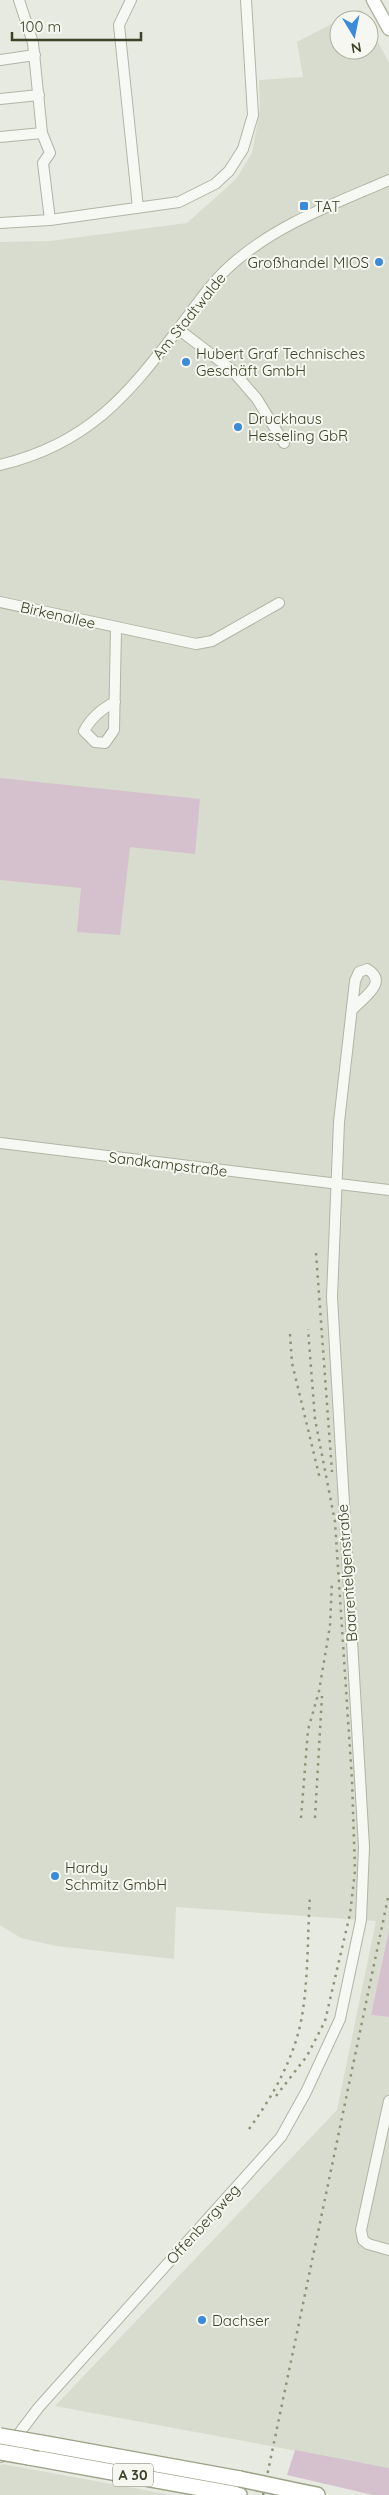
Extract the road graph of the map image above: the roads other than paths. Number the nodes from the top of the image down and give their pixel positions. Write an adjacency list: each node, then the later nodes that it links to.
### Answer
1 (19, 0): 6 (street)
2 (130, 0): 13 (street)
3 (246, 0): 13 (street)
4 (373, 0): 5 (main road)
5 (389, 28)
6 (35, 55): 7 (street); 8 (street)
7 (0, 60)
8 (39, 95): 9 (street); 10 (street)
9 (0, 99)
10 (42, 133): 11 (street); 14 (street)
11 (0, 136)
12 (389, 180): 16 (street, Am Stadtwalde)
13 (138, 208): 14 (street)
14 (50, 220): 15 (street)
15 (0, 223)
16 (178, 329): 17 (street); 18 (street, Am Stadtwalde)
17 (284, 443)
18 (0, 465)
19 (0, 602): 21 (street, Birkenallee)
20 (279, 604): 21 (street, Birkenallee)
21 (116, 628): 22 (street, Birkenallee)
22 (115, 702)
23 (354, 1008): 25 (street)
24 (0, 1143): 25 (street, Sandkampstraße)
25 (337, 1185): 26 (street, Sandkampstraße); 27 (street, Baarentelgenstraße)
26 (389, 1190)
27 (354, 1960): 32 (street, Offenbergweg)
28 (389, 2101): 29 (street)
29 (389, 2250)
30 (0, 2436): 34 (highway, A 30, bridge)
31 (0, 2452): 33 (highway, A 30, bridge)
32 (0, 2458)
33 (238, 2495)
34 (317, 2495)

